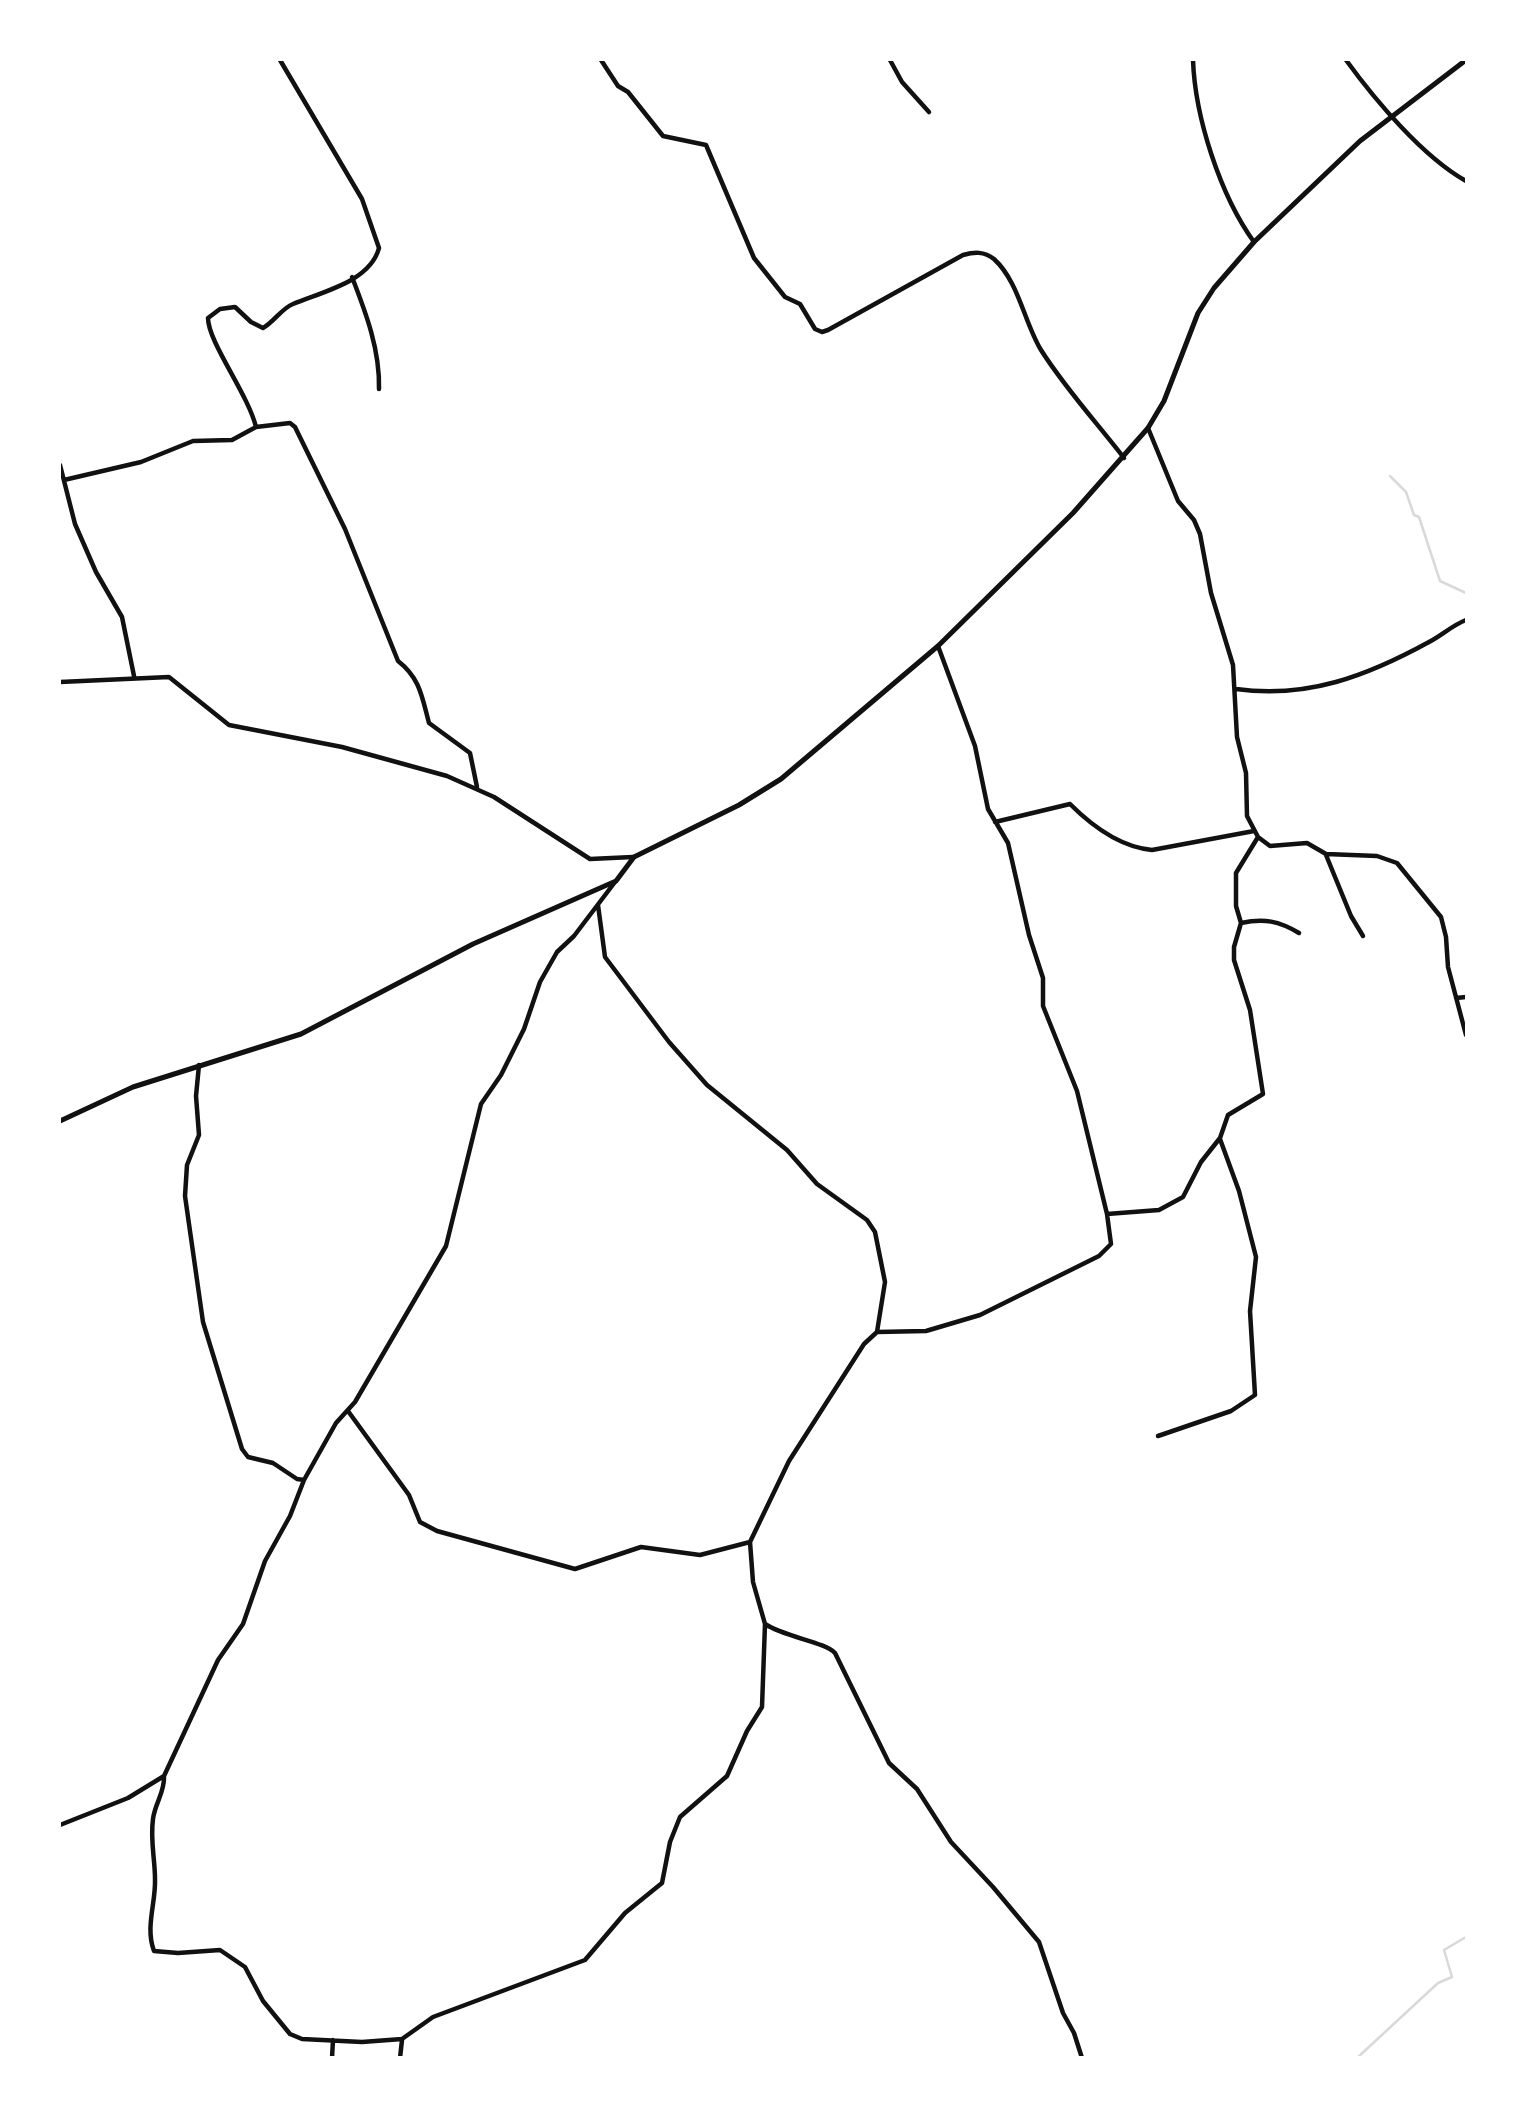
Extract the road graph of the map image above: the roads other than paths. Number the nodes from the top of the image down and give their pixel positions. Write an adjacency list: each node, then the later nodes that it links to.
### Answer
1 (280, 60): 11 (street)
2 (601, 60): 15 (street)
3 (890, 60): 7 (street)
4 (1193, 60): 10 (street)
5 (1346, 60): 8 (street)
6 (1466, 60): 8 (street)
7 (929, 112)
8 (1392, 115): 9 (street); 10 (street)
9 (1466, 181)
10 (1254, 242): 14 (street)
11 (352, 277): 12 (street); 13 (street)
12 (379, 388)
13 (256, 427): 17 (street); 23 (street)
14 (1148, 428): 15 (street); 22 (street)
15 (1124, 458): 19 (street)
16 (60, 466): 17 (street)
17 (64, 480): 20 (street)
18 (1466, 620): 22 (street)
19 (938, 646): 24 (street); 28 (street)
20 (134, 676): 21 (street); 23 (street)
21 (60, 682)
22 (1236, 689): 25 (street)
23 (477, 788): 28 (street)
24 (995, 822): 25 (street); 40 (street)
25 (1254, 831): 26 (street)
26 (1258, 837): 27 (street); 31 (street)
27 (1326, 854): 33 (street); 35 (street)
28 (634, 857): 29 (street)
29 (616, 881): 30 (street); 37 (street)
30 (598, 904): 41 (street); 42 (street)
31 (1241, 923): 32 (street); 39 (street)
32 (1299, 933)
33 (1363, 936)
34 (1466, 997): 35 (street)
35 (1456, 999): 36 (street)
36 (1466, 1035)
37 (200, 1065): 38 (street); 44 (street)
38 (60, 1121)
39 (1220, 1138): 40 (street); 43 (street)
40 (1107, 1214): 41 (street)
41 (877, 1332): 45 (street)
42 (348, 1410): 44 (street); 45 (street)
43 (1158, 1436)
44 (304, 1480): 47 (street)
45 (750, 1542): 46 (street)
46 (765, 1624): 49 (street); 53 (street)
47 (164, 1776): 48 (street); 50 (street)
48 (60, 1825)
49 (402, 2039): 50 (street); 52 (street)
50 (333, 2040): 51 (street)
51 (332, 2057)
52 (400, 2057)
53 (1082, 2057)

